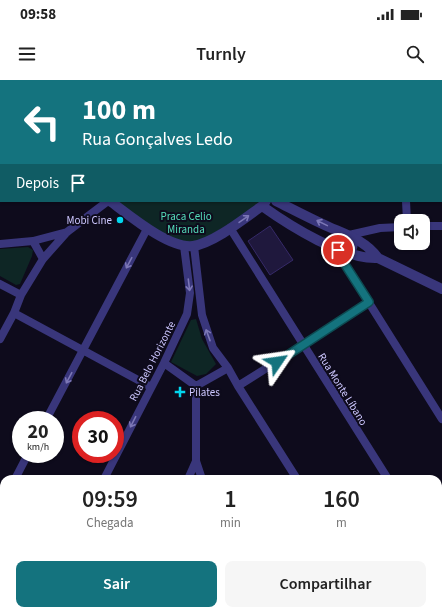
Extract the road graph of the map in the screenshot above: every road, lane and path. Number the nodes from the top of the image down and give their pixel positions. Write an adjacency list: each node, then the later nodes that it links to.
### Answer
1 (0, 80): 2 (street)
2 (4, 80)
3 (108, 202): 14 (street)
4 (110, 202): 13 (street)
5 (278, 202): 15 (street, one-way to 5)
6 (406, 202): 8 (street)
7 (264, 203): 12 (street, one-way to 7); 19 (street)
8 (407, 214)
9 (430, 226): 10 (street)
10 (442, 226)
11 (394, 227): 15 (street)
12 (230, 228): 18 (street); 30 (street, Rua Monte Líbano)
13 (148, 229): 18 (street); 31 (street, one-way to 31)
14 (67, 232): 16 (street); 21 (street)
15 (349, 235): 19 (street); 20 (street)
16 (33, 241): 17 (street); 21 (street)
17 (0, 244)
18 (189, 246): 27 (street, Rua Belo Horizonte, one-way to 27); 28 (street)
19 (338, 250): 20 (street); 25 (street)
20 (378, 258): 23 (street)
21 (43, 259): 24 (street)
22 (0, 284): 24 (street)
23 (442, 290)
24 (20, 294): 26 (street)
25 (369, 302): 30 (street); 38 (street)
26 (14, 313): 29 (street); 31 (street)
27 (187, 314): 28 (street); 32 (street, Rua Belo Horizonte)
28 (202, 315): 33 (street, one-way to 28)
29 (0, 339)
30 (303, 346): 35 (street); 46 (street, Rua Monte Líbano)
31 (83, 350): 36 (street); 37 (street, one-way to 37)
32 (164, 363): 34 (street); 36 (street, Rua Belo Horizonte)
33 (228, 368): 34 (street); 35 (street)
34 (196, 386): 39 (street)
35 (238, 386): 45 (street)
36 (151, 387): 42 (street, Rua Belo Horizonte, one-way to 42)
37 (51, 411)
38 (442, 419)
39 (196, 461): 43 (street); 44 (street)
40 (23, 463): 41 (street)
41 (17, 475)
42 (106, 475)
43 (190, 475)
44 (201, 475)
45 (294, 475)
46 (385, 475)

